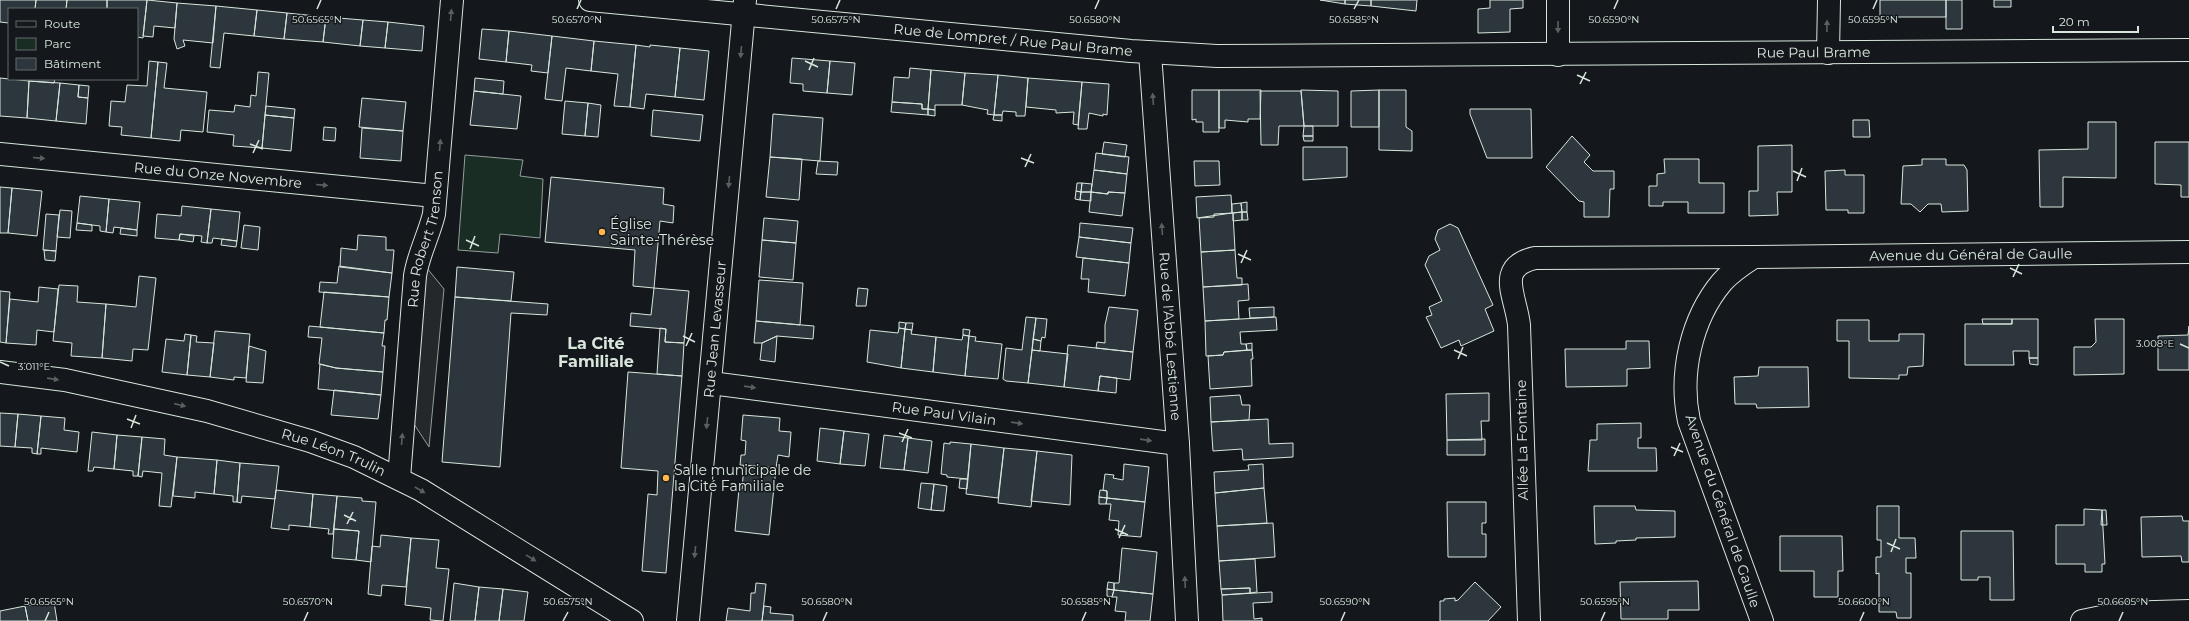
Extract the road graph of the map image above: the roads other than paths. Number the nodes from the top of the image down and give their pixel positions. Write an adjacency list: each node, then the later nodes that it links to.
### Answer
1 (452, 0): 13 (street, Rue Robert Trenson, one-way to 1)
2 (590, 0): 5 (street, Rue de Lompret / Rue Paul Brame)
3 (1558, 0): 10 (street, one-way to 10)
4 (1829, 0): 9 (street, one-way to 4)
5 (625, 2): 6 (street, Rue de Lompret / Rue Paul Brame)
6 (744, 7): 8 (street, Rue de Lompret / Rue Paul Brame); 18 (street, Rue Jean Levasseur, one-way to 18)
7 (2189, 50): 9 (street, Rue Paul Brame)
8 (1150, 53): 11 (street, Rue de Lompret / Rue Paul Brame); 19 (street, Rue de l'Abbé Lestienne, one-way to 8)
9 (1828, 53): 10 (street, Rue Paul Brame)
10 (1558, 55): 11 (street, Rue Paul Brame)
11 (1437, 56)
12 (0, 154): 13 (street, Rue du Onze Novembre, one-way to 13)
13 (435, 196): 20 (street, Rue Robert Trenson, one-way to 13)
14 (2189, 252): 15 (street, Avenue du Général de Gaulle)
15 (1754, 257): 16 (street, Avenue du Général de Gaulle); 26 (street, Avenue du Général de Gaulle)
16 (1519, 263): 25 (street, Allée La Fontaine)
17 (0, 372): 20 (street, Rue Léon Trulin, one-way to 20)
18 (711, 383): 19 (street, Rue Paul Vilain, one-way to 19); 23 (street, Rue Jean Levasseur, one-way to 23)
19 (1178, 444): 24 (street, Rue de l'Abbé Lestienne, one-way to 19)
20 (399, 478): 22 (street, Rue Léon Trulin, one-way to 22)
21 (2189, 611): 27 (street)
22 (632, 621)
23 (688, 621)
24 (1187, 621)
25 (1529, 621)
26 (1762, 621)
27 (2082, 621)

